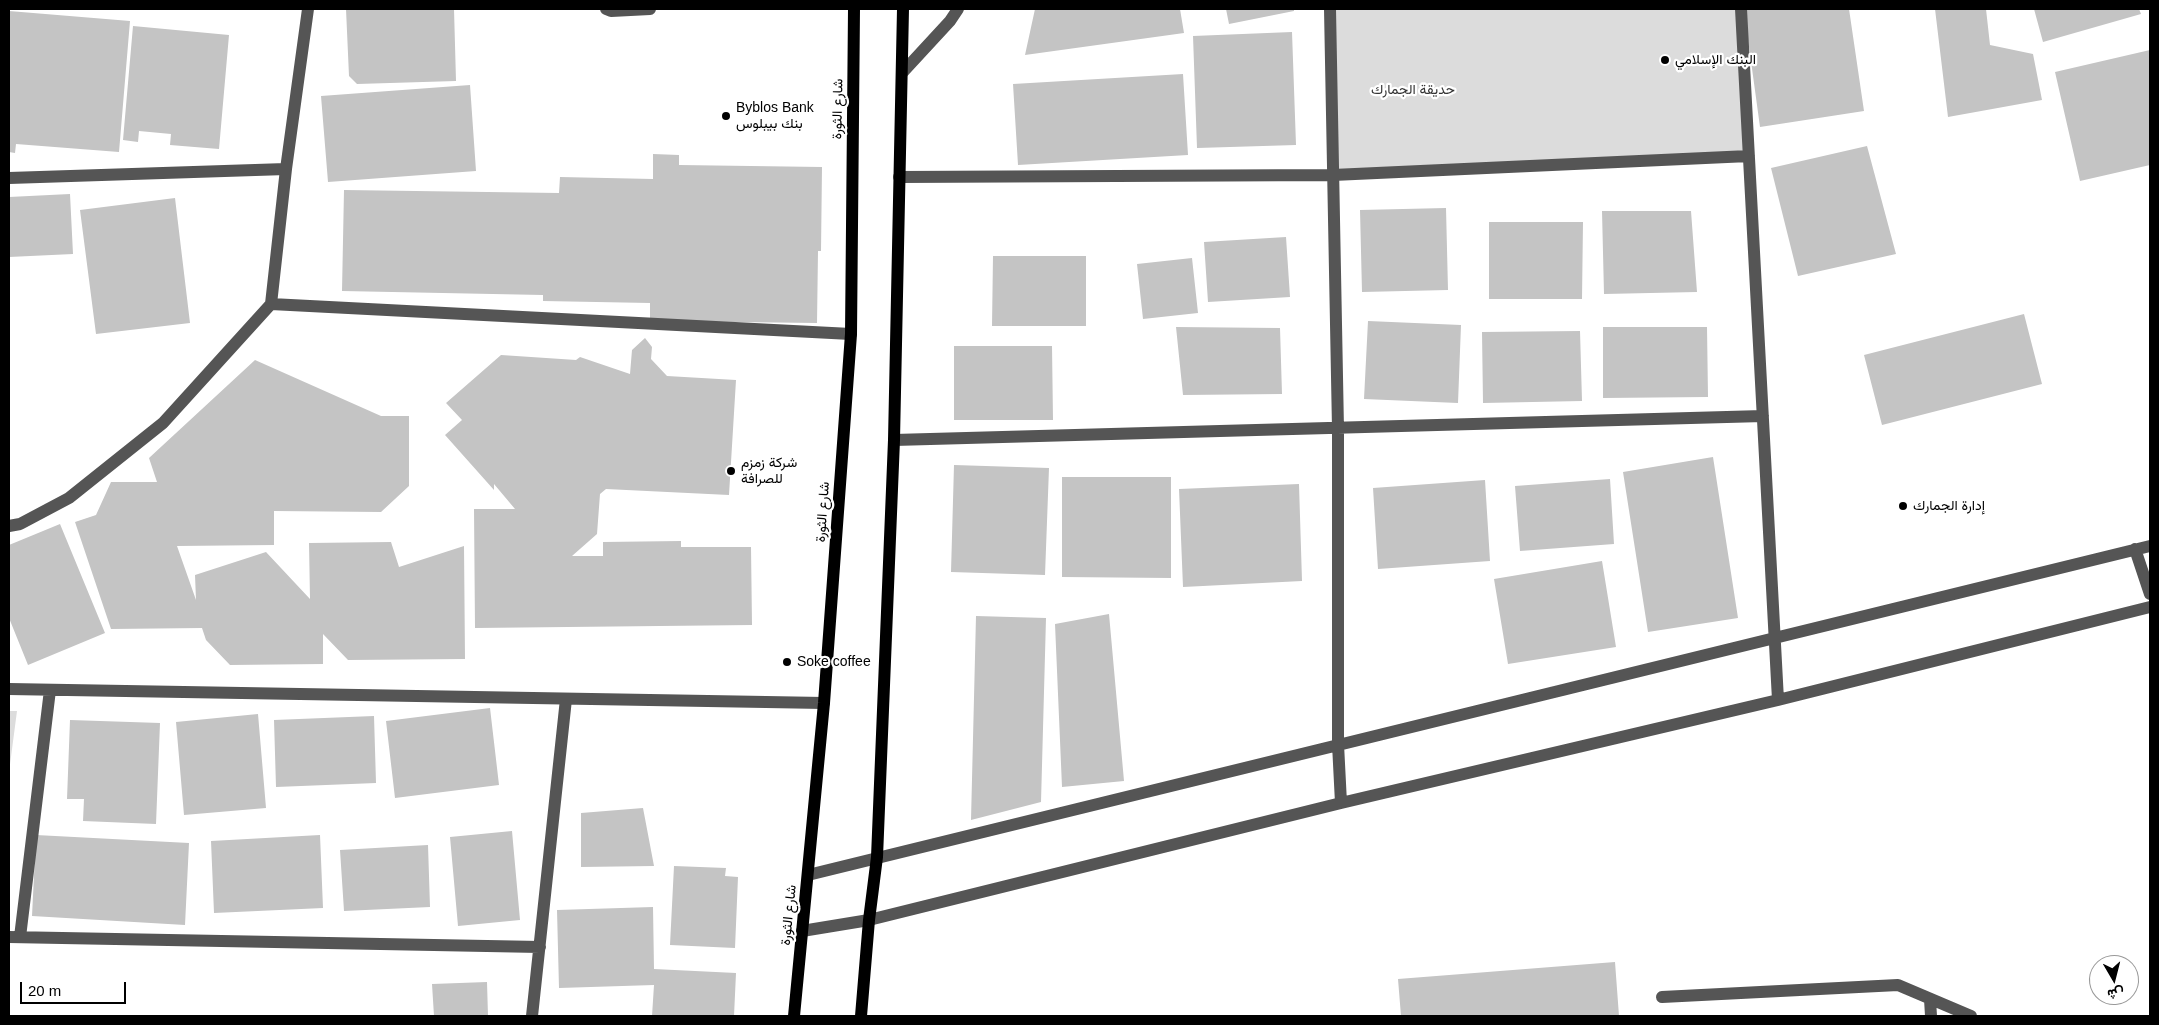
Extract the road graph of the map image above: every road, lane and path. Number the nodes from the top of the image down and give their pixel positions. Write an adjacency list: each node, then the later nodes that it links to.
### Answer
1 (308, 9): 11 (street)
2 (606, 9): 3 (street)
3 (650, 9)
4 (854, 9): 16 (main road, شارع الثورة)
5 (903, 9): 9 (main road)
6 (958, 9): 9 (street)
7 (1330, 9): 12 (street)
8 (1741, 9): 10 (street)
9 (902, 73): 13 (main road)
10 (1749, 156): 12 (street); 17 (street)
11 (286, 169): 14 (street); 15 (street)
12 (1333, 175): 13 (street); 18 (street)
13 (899, 177): 19 (main road)
14 (9, 178)
15 (271, 304): 16 (street); 20 (street)
16 (851, 334): 30 (main road, شارع الثورة)
17 (1763, 416): 18 (street); 25 (street)
18 (1338, 429): 19 (street); 31 (street)
19 (894, 440): 33 (main road)
20 (9, 526)
21 (2150, 546): 22 (street)
22 (2135, 549): 23 (street); 25 (street)
23 (2150, 594)
24 (2150, 607): 29 (street)
25 (1775, 639): 29 (street); 31 (street)
26 (9, 689): 27 (street)
27 (50, 690): 28 (street); 37 (street)
28 (566, 699): 30 (street); 38 (street)
29 (1778, 700): 32 (street)
30 (824, 703): 34 (main road, شارع الثورة)
31 (1338, 744): 32 (street); 33 (street)
32 (1341, 803): 35 (street)
33 (877, 857): 34 (street); 35 (main road)
34 (808, 875): 36 (main road, شارع الثورة)
35 (869, 920): 36 (street); 43 (main road)
36 (802, 931): 42 (main road, شارع الثورة)
37 (14, 937): 38 (street)
38 (540, 948): 41 (street)
39 (1662, 997): 40 (street)
40 (1930, 999): 44 (street); 45 (street)
41 (532, 1016)
42 (794, 1016)
43 (861, 1016)
44 (1932, 1016)
45 (1970, 1016)

